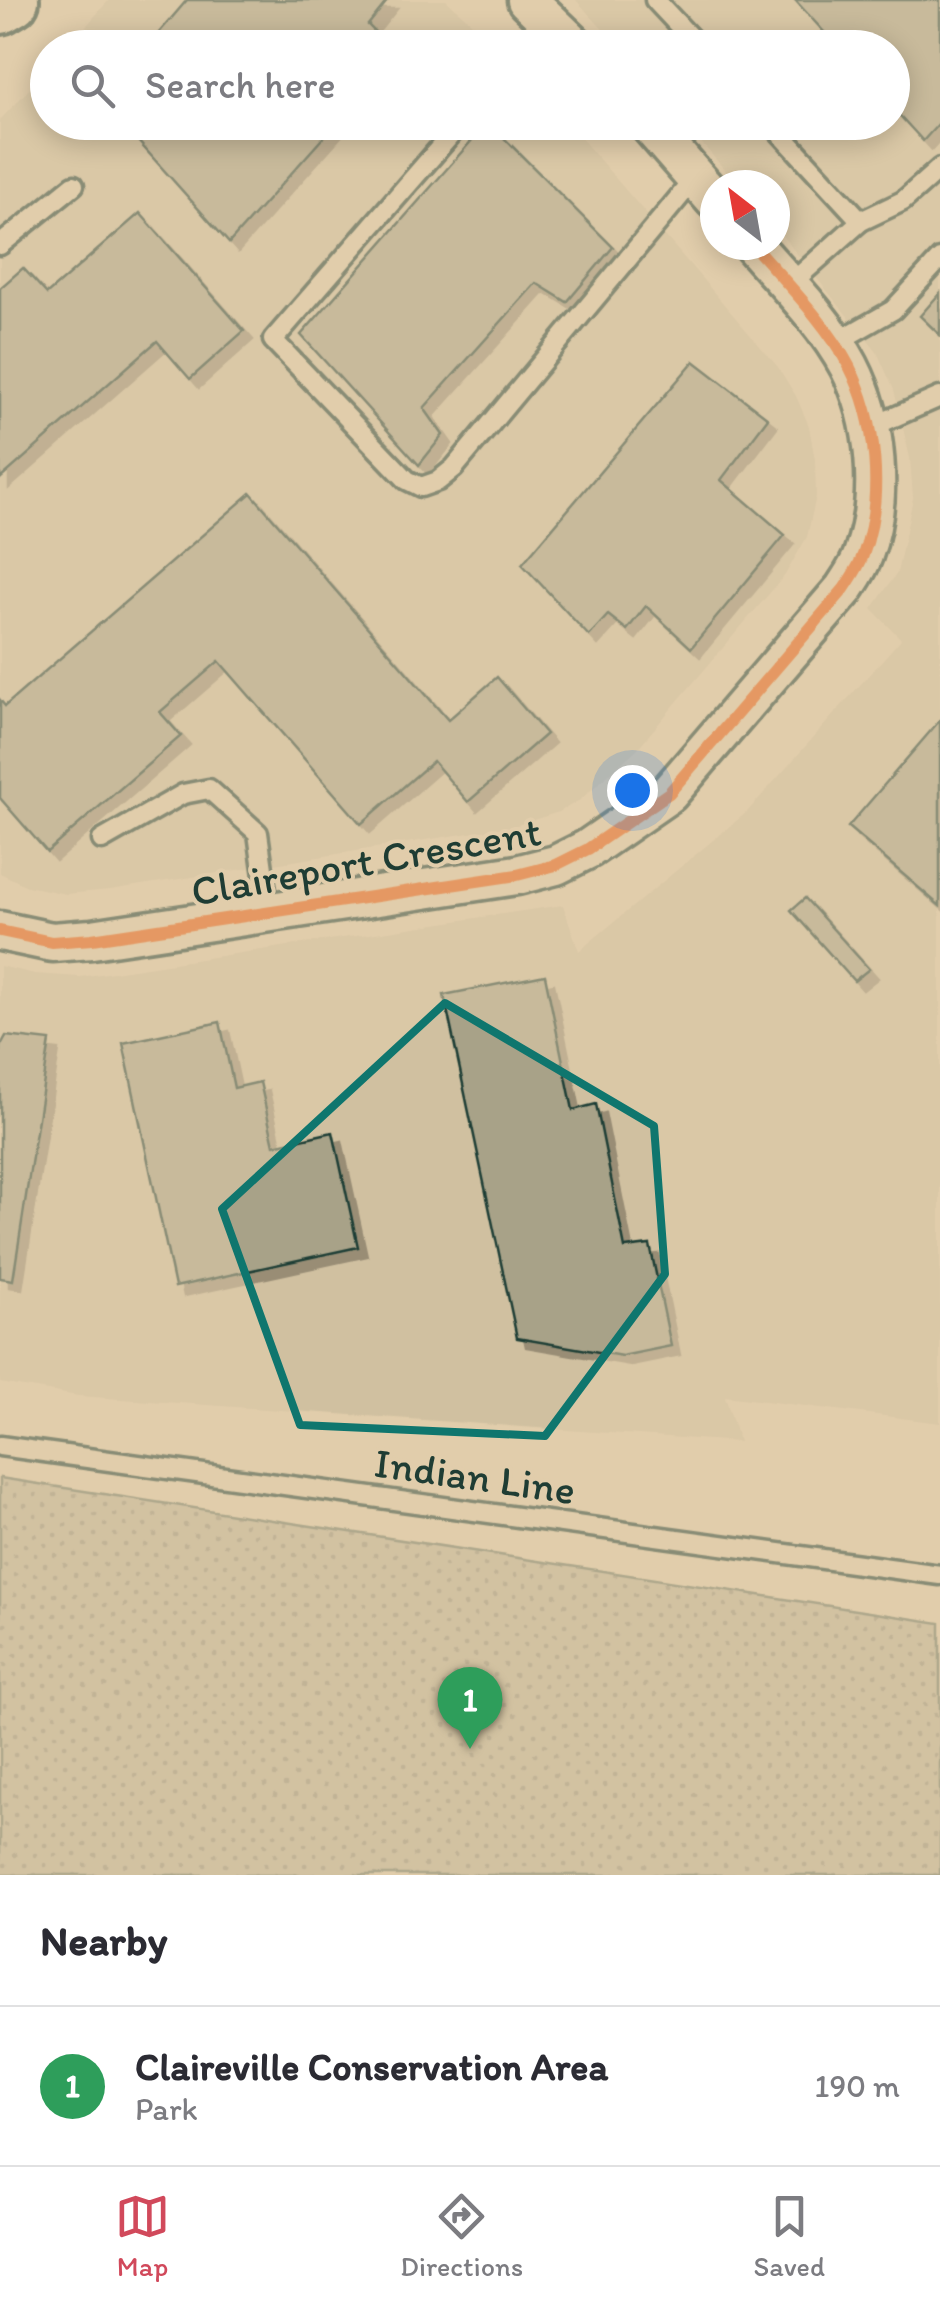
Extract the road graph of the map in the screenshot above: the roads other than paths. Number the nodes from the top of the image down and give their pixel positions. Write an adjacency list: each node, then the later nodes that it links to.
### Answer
1 (12, 0): 3 (main road)
2 (655, 0): 4 (lane)
3 (0, 7)
4 (683, 30)
5 (446, 140): 11 (lane)
6 (663, 140): 9 (street)
7 (787, 140): 12 (lane)
8 (940, 168): 12 (lane)
9 (700, 183)
10 (74, 185): 13 (lane)
11 (700, 195)
12 (861, 220): 16 (lane)
13 (0, 245)
14 (940, 259): 17 (lane)
15 (766, 260): 16 (street, Claireport Crescent)
16 (788, 286): 17 (street, Claireport Crescent)
17 (835, 343): 19 (street, Claireport Crescent)
18 (940, 397): 19 (lane)
19 (868, 428): 21 (street, Claireport Crescent)
20 (102, 840): 21 (lane)
21 (270, 912): 22 (street, Claireport Crescent)
22 (0, 930)
23 (0, 1446): 24 (lane, Indian Line)
24 (940, 1575)

